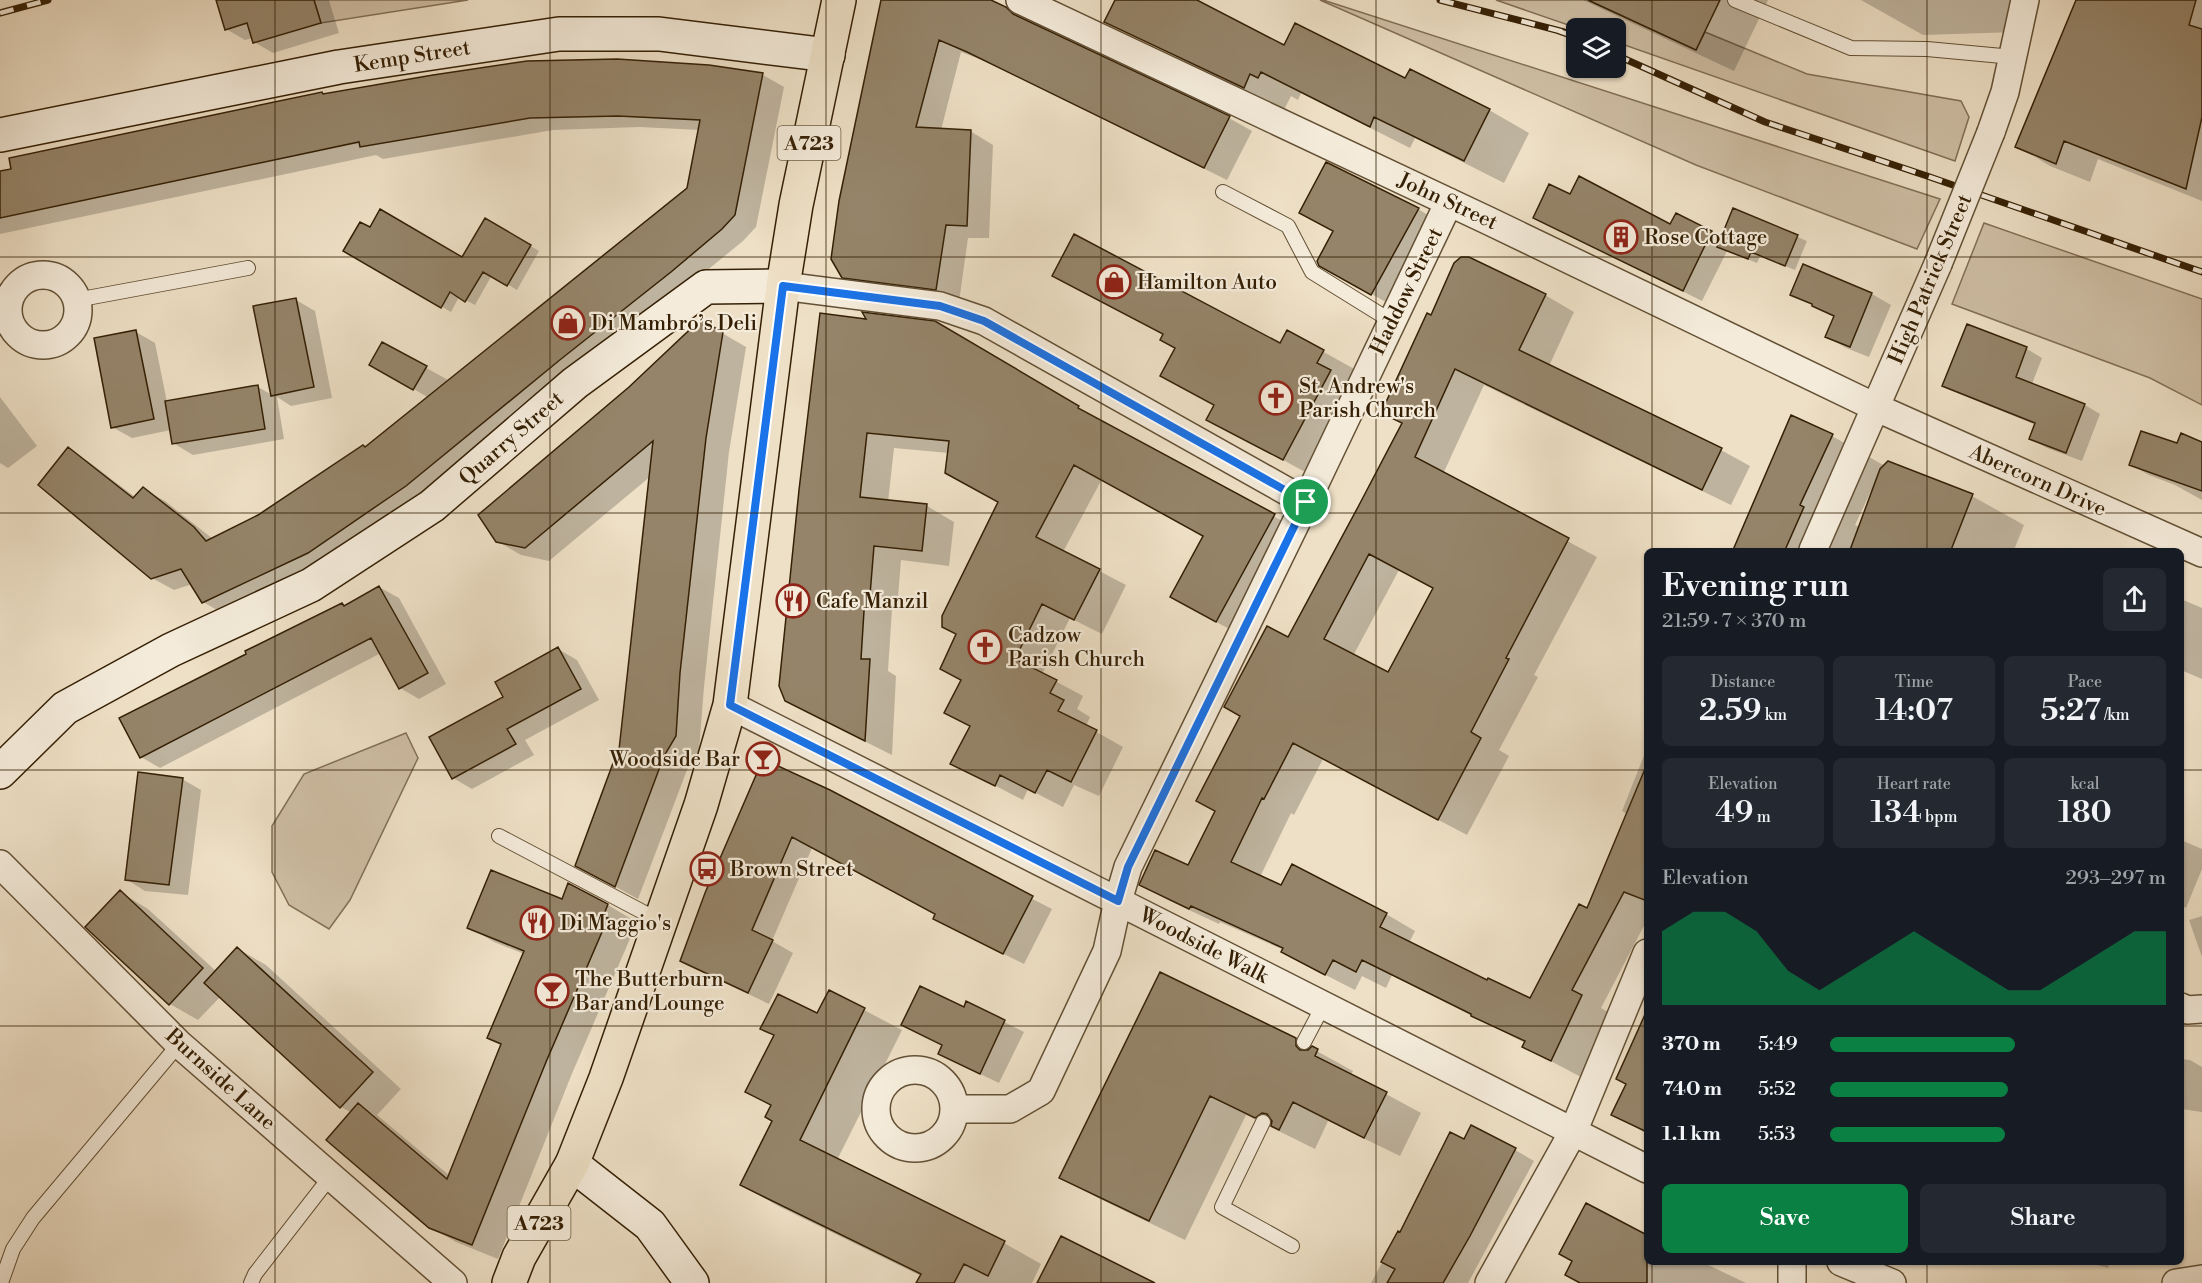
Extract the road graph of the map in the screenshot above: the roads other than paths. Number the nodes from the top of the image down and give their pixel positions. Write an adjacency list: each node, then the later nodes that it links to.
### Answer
1 (839, 0): 5 (main road, A723)
2 (1020, 0): 9 (street, John Street)
3 (1735, 0): 6 (lane)
4 (2025, 0): 6 (street, High Patrick Street)
5 (828, 55): 7 (street, Kemp Street); 11 (main road, A723)
6 (2013, 57): 15 (street, High Patrick Street, bridge)
7 (0, 135)
8 (1223, 192): 14 (lane)
9 (1449, 202): 14 (street, Haddow Street); 15 (street, John Street)
10 (248, 268): 13 (lane)
11 (783, 286): 16 (street); 19 (main road, A723); 20 (street, Quarry Street)
12 (5, 293): 13 (street); 13 (street)
13 (76, 300)
14 (1391, 321): 16 (street, Haddow Street)
15 (1875, 407): 17 (street, High Patrick Street); 18 (street, Abercorn Drive)
16 (1306, 502): 23 (street, Haddow Street)
17 (1814, 548)
18 (2202, 554)
19 (730, 705): 23 (street, Woodside Walk); 24 (main road, A723)
20 (0, 772)
21 (499, 836): 24 (lane)
22 (0, 864): 30 (street, Burnside Lane)
23 (1118, 901): 26 (street, Woodside Walk); 31 (street, Haddow Street)
24 (662, 922): 34 (main road, A723)
25 (1644, 960): 33 (street)
26 (1323, 1006): 29 (lane); 33 (street, Woodside Walk)
27 (2184, 1008): 28 (street)
28 (2202, 1009)
29 (1304, 1042)
30 (178, 1044): 36 (street, Burnside Lane); 38 (lane)
31 (955, 1109)
32 (1263, 1122): 37 (lane)
33 (1573, 1132): 35 (street, Woodside Walk); 47 (street)
34 (572, 1164): 45 (main road, A723); 46 (street)
35 (1644, 1168)
36 (331, 1176): 43 (lane); 44 (street, Burnside Lane)
37 (1292, 1246)
38 (6, 1247): 42 (lane)
39 (1792, 1265): 48 (street)
40 (1848, 1265): 49 (street)
41 (2202, 1279): 50 (street)
42 (1, 1283)
43 (251, 1283)
44 (453, 1283)
45 (510, 1283)
46 (692, 1283)
47 (1489, 1283)
48 (1792, 1283)
49 (1892, 1283)
50 (2176, 1283)

